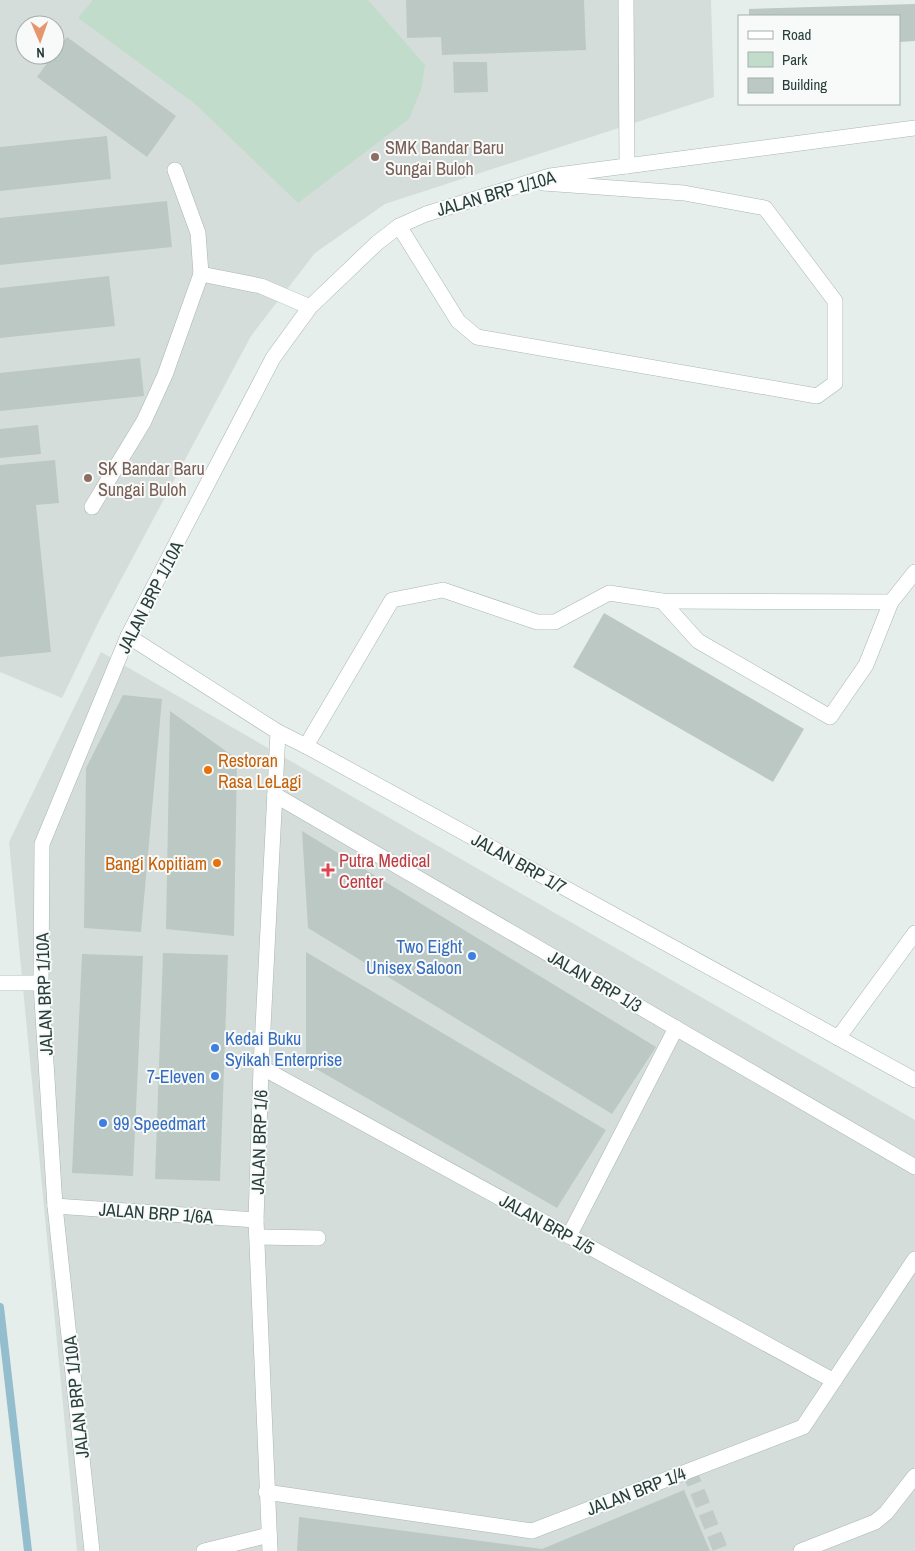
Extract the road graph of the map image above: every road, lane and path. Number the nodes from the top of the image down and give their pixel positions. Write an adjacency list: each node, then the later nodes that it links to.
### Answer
1 (626, 0): 3 (street)
2 (915, 128): 3 (street, JALAN BRP 1/10A)
3 (627, 166): 5 (street, JALAN BRP 1/10A)
4 (175, 170): 7 (street)
5 (529, 182): 6 (street, JALAN BRP 1/10A); 6 (street)
6 (399, 226): 8 (street, JALAN BRP 1/10A)
7 (201, 274): 8 (street); 9 (street)
8 (310, 307): 13 (street, JALAN BRP 1/10A)
9 (92, 507)
10 (915, 572): 12 (street)
11 (662, 601): 12 (street); 12 (street); 15 (street)
12 (891, 602)
13 (128, 636): 14 (street, JALAN BRP 1/7); 19 (street, JALAN BRP 1/10A)
14 (278, 732): 15 (street, JALAN BRP 1/7); 16 (street, JALAN BRP 1/6)
15 (306, 746): 21 (street, JALAN BRP 1/7)
16 (275, 795): 20 (street, JALAN BRP 1/3); 22 (street, JALAN BRP 1/6)
17 (915, 933): 21 (street)
18 (0, 983): 19 (street)
19 (41, 983): 25 (street, JALAN BRP 1/10A)
20 (676, 1028): 24 (street, JALAN BRP 1/3); 27 (street)
21 (838, 1038): 23 (street, JALAN BRP 1/7)
22 (261, 1066): 26 (street, JALAN BRP 1/6); 27 (street, JALAN BRP 1/5)
23 (915, 1080)
24 (915, 1167)
25 (55, 1206): 26 (street, JALAN BRP 1/6A); 35 (street, JALAN BRP 1/10A)
26 (256, 1220): 28 (street, JALAN BRP 1/6)
27 (569, 1236): 31 (street, JALAN BRP 1/5)
28 (257, 1237): 29 (street); 33 (street, JALAN BRP 1/6)
29 (318, 1238)
30 (915, 1259): 31 (street, JALAN BRP 1/4)
31 (834, 1381): 33 (street, JALAN BRP 1/4)
32 (915, 1476): 38 (street)
33 (266, 1492): 34 (street, JALAN BRP 1/6)
34 (269, 1535): 36 (street); 37 (street, JALAN BRP 1/6)
35 (92, 1551)
36 (204, 1551)
37 (270, 1551)
38 (801, 1551)

